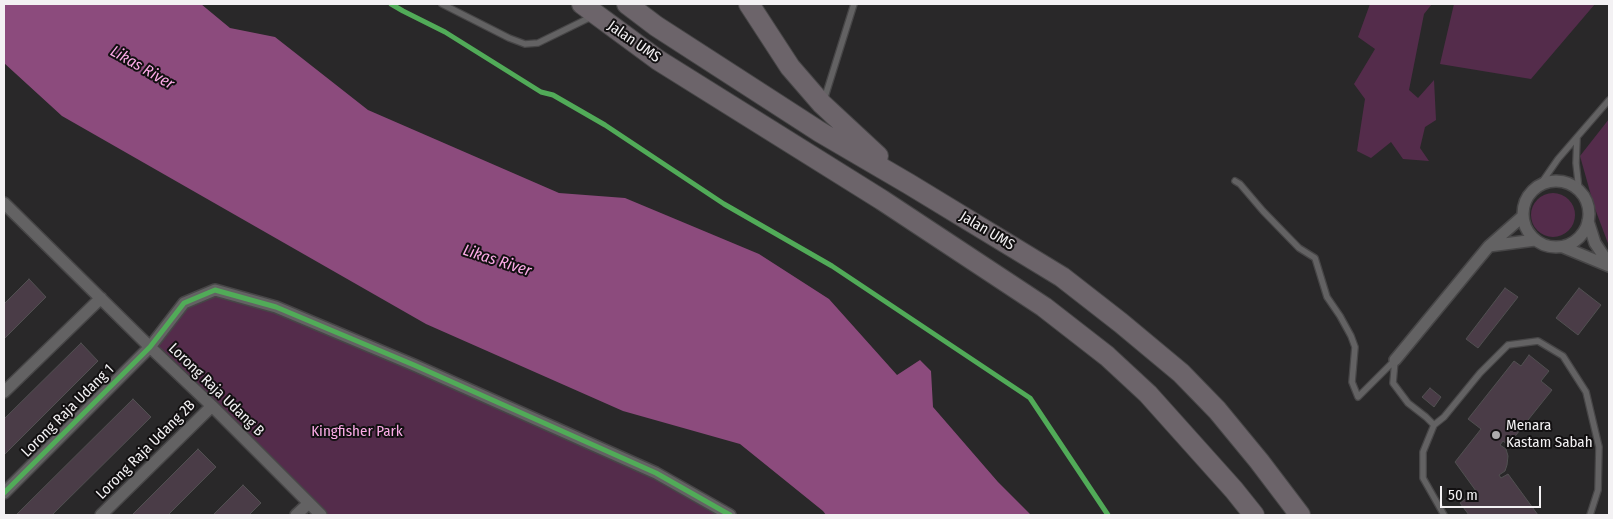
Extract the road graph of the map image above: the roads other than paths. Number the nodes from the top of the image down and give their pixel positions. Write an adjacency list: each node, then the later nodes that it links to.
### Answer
1 (442, 4): 5 (lane)
2 (627, 4): 10 (highway, Jalan UMS)
3 (749, 4): 7 (highway)
4 (854, 4): 7 (lane)
5 (582, 7): 32 (highway, Jalan UMS)
6 (1609, 100): 8 (lane)
7 (822, 104): 10 (highway)
8 (1578, 138): 11 (lane); 12 (lane)
9 (1235, 181): 22 (lane)
10 (909, 184): 33 (highway, Jalan UMS)
11 (1540, 185): 12 (street); 14 (street)
12 (1579, 190): 15 (street)
13 (4, 203): 20 (street, Lorong Raja Udang B)
14 (1523, 216): 16 (street); 17 (street)
15 (1588, 222): 18 (street); 19 (street)
16 (1535, 240): 17 (street); 18 (street)
17 (1489, 246): 22 (street)
18 (1563, 247): 19 (street)
19 (1609, 265)
20 (100, 298): 21 (street, Lorong Raja Udang B); 23 (street)
21 (150, 347): 24 (street, Lorong Raja Udang B); 26 (street, Lorong Raja Udang 1); 31 (street, Lorong Raja Udang 1)
22 (1395, 360): 25 (lane)
23 (4, 392)
24 (212, 406): 27 (street, Lorong Raja Udang B); 28 (street, Lorong Raja Udang 2B)
25 (1434, 425): 34 (lane); 35 (lane)
26 (4, 494)
27 (309, 503): 29 (street); 30 (street, Lorong Raja Udang B)
28 (101, 515)
29 (296, 515)
30 (321, 515)
31 (730, 515)
32 (1254, 515)
33 (1300, 515)
34 (1444, 515)
35 (1590, 515)

